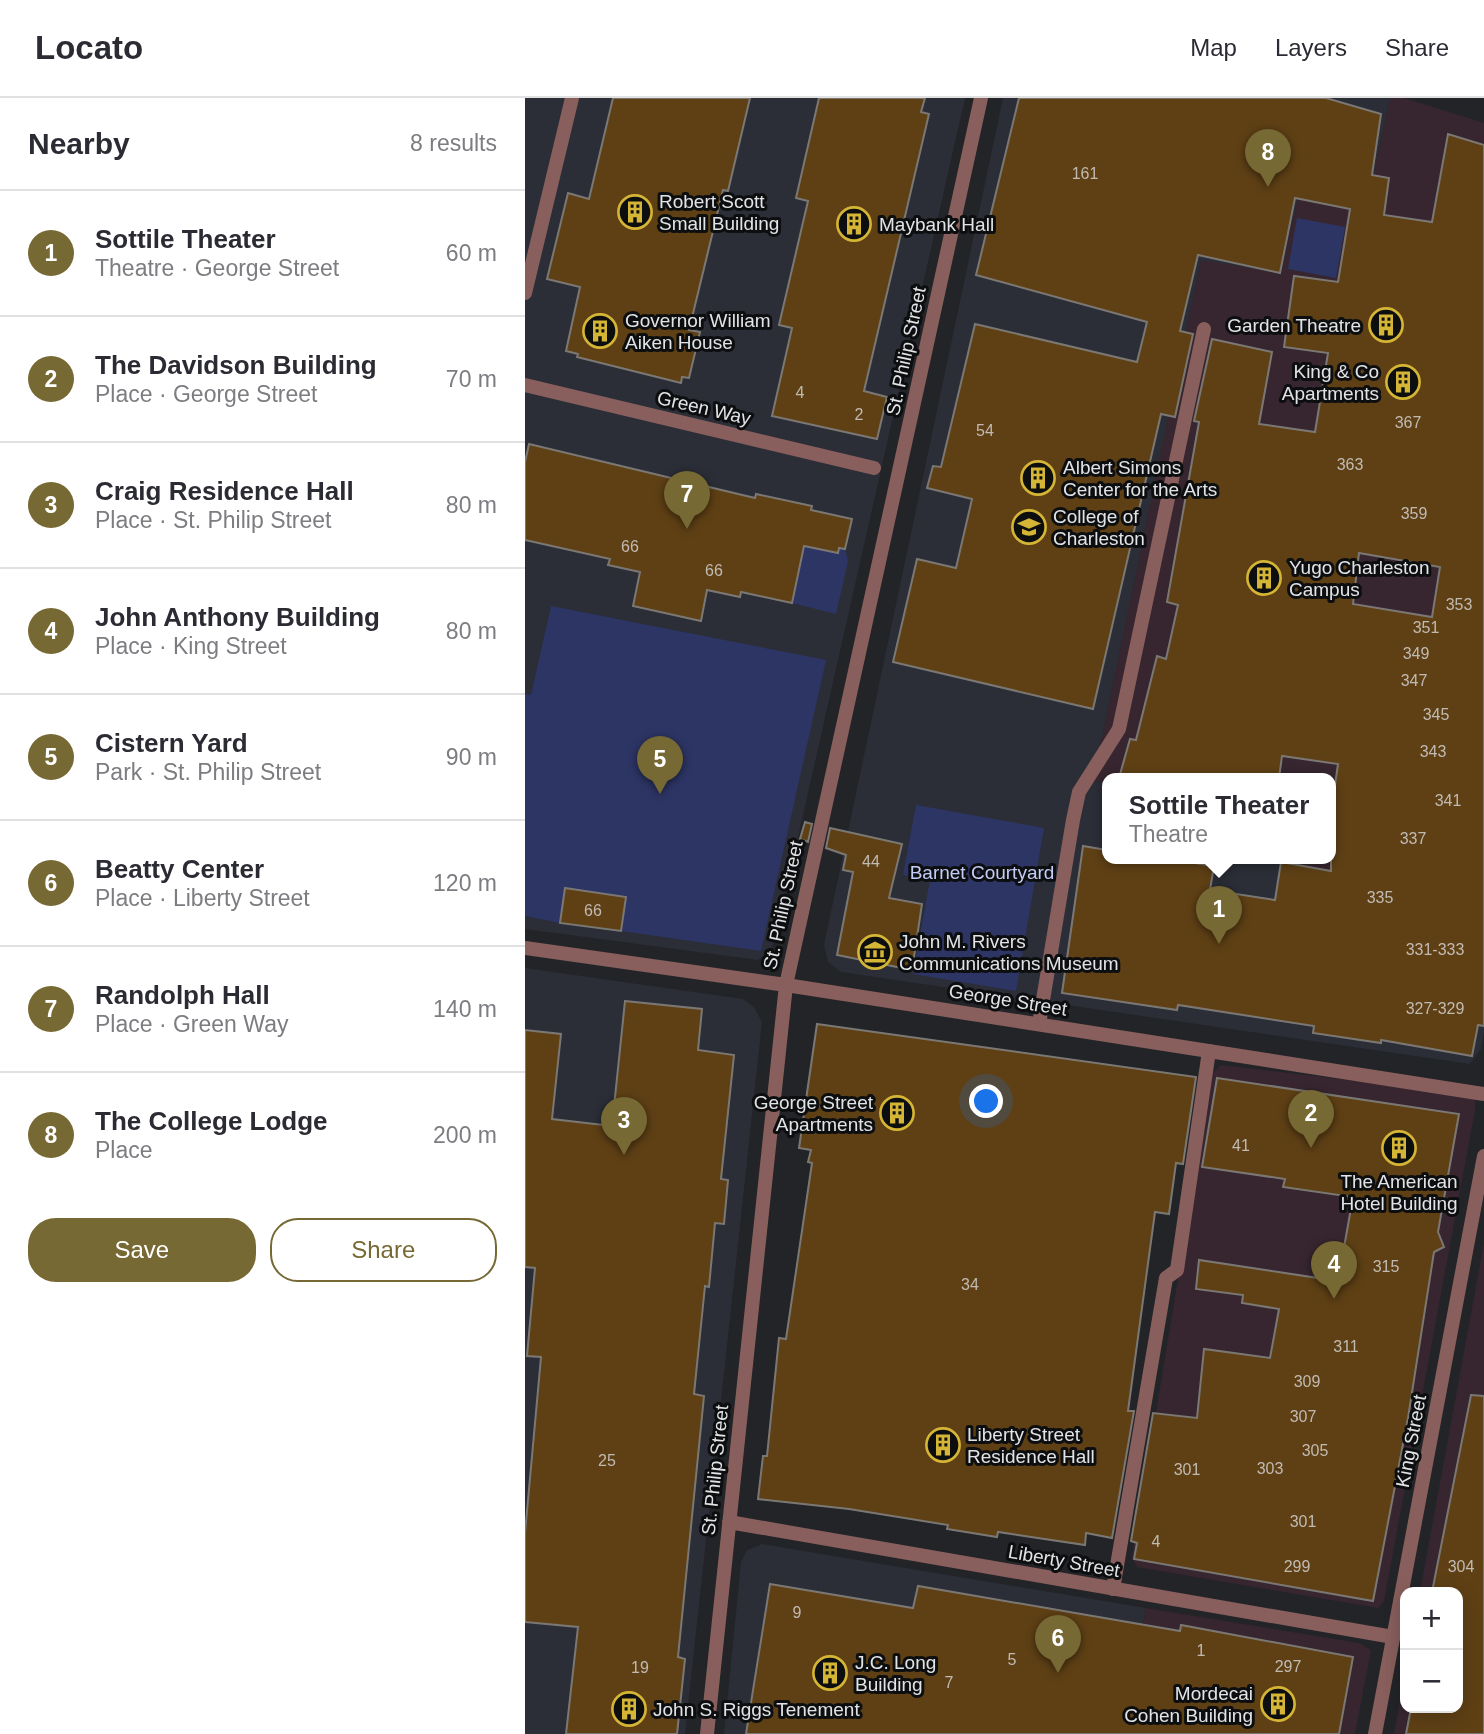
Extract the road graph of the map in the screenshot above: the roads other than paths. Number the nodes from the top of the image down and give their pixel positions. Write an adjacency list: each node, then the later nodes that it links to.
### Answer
1 (572, 98): 3 (street)
2 (981, 98): 8 (street, St. Philip Street)
3 (525, 293)
4 (1204, 329): 9 (street)
5 (525, 385): 6 (street, Green Way)
6 (874, 468)
7 (525, 948): 8 (street, George Street)
8 (786, 985): 9 (street, George Street); 13 (street, St. Philip Street)
9 (1039, 1024): 10 (street, George Street)
10 (1209, 1051): 11 (street, George Street); 14 (street)
11 (1484, 1094)
12 (1484, 1156): 15 (street, King Street)
13 (729, 1522): 14 (street, Liberty Street); 16 (street, St. Philip Street)
14 (1113, 1589): 15 (street, Liberty Street)
15 (1393, 1637): 17 (street, King Street)
16 (707, 1734)
17 (1375, 1734)

